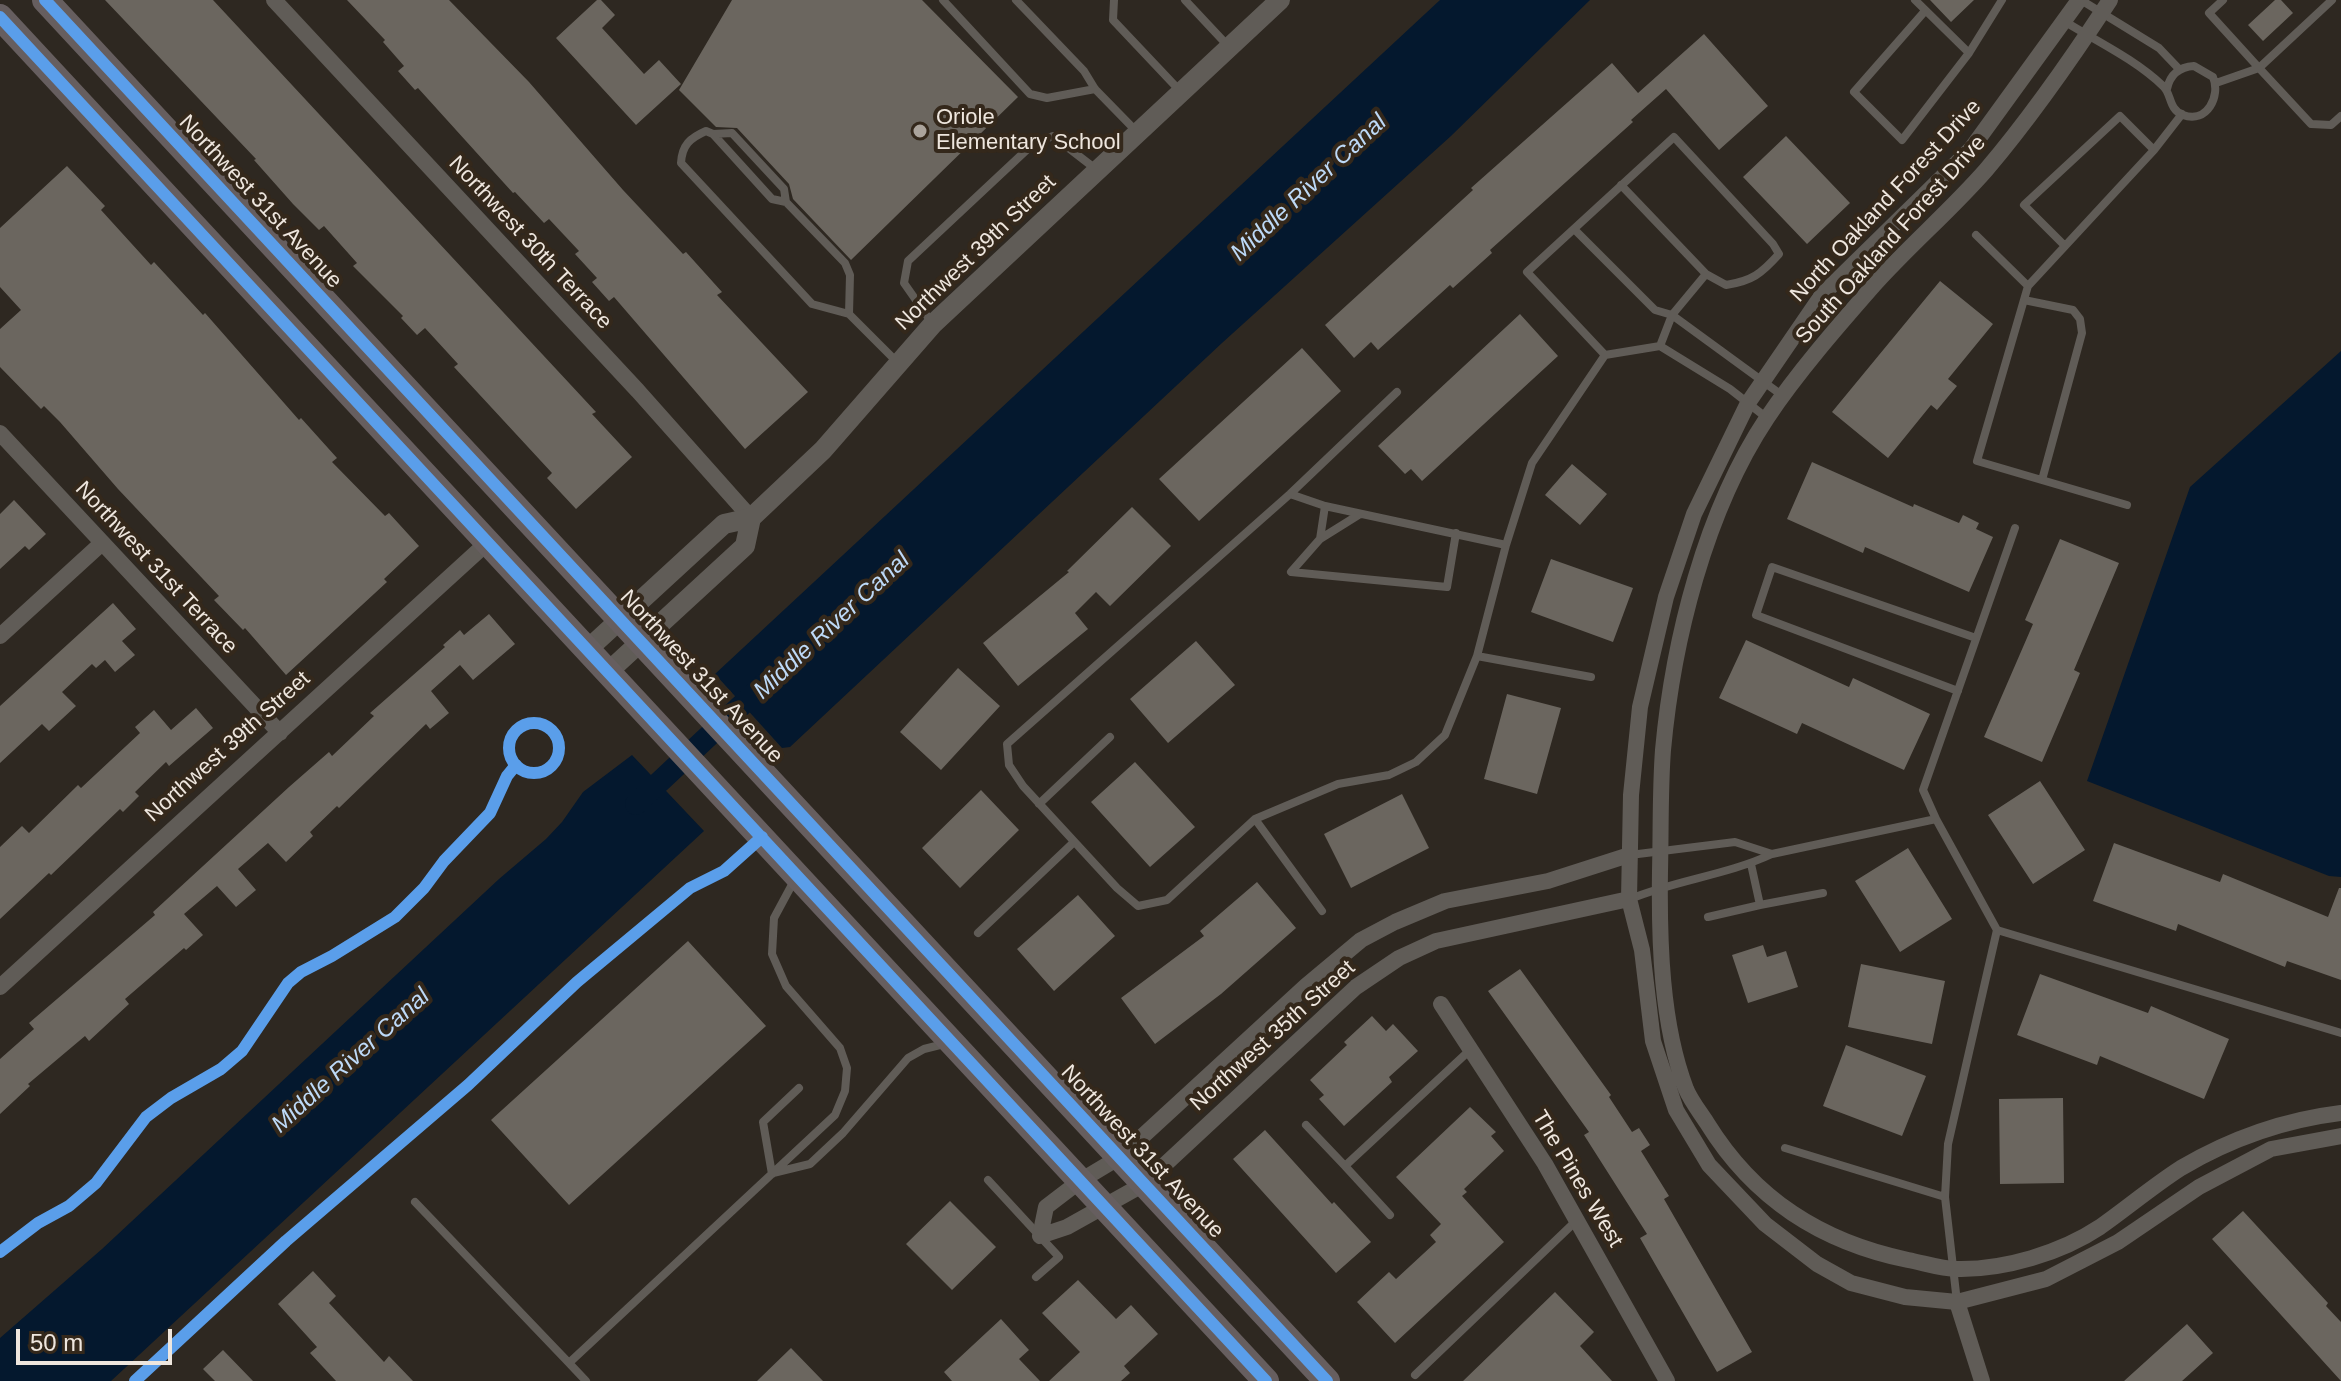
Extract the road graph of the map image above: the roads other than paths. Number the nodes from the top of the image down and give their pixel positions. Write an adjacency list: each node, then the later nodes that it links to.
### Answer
1 (45, 0): 64 (main road, Northwest 31st Avenue)
2 (274, 0): 57 (street, Northwest 30th Terrace)
3 (943, 0): 23 (lane)
4 (1016, 0): 23 (lane)
5 (1114, 0): 25 (lane)
6 (1185, 0): 18 (lane)
7 (1915, 0): 14 (lane)
8 (2002, 0): 19 (lane)
9 (2080, 0): 13 (lane); 16 (street, North Oakland Forest Drive)
10 (2223, 0): 20 (lane)
11 (2332, 0): 20 (lane)
12 (1274, 2): 18 (street, Northwest 39th Street)
13 (2106, 6): 17 (street, South Oakland Forest Drive); 21 (lane)
14 (1925, 11): 19 (lane); 19 (lane)
15 (0, 17): 61 (main road)
16 (2063, 20): 17 (lane); 46 (street, North Oakland Forest Drive)
17 (2085, 35): 24 (lane); 48 (street, South Oakland Forest Drive)
18 (1230, 47): 25 (street, Northwest 39th Street)
19 (1969, 53)
20 (2259, 68): 22 (lane); 27 (lane)
21 (2179, 69): 22 (lane); 24 (lane)
22 (2216, 83): 26 (lane)
23 (1095, 89): 28 (lane)
24 (2167, 89): 26 (lane)
25 (1181, 93): 28 (street, Northwest 39th Street)
26 (2182, 114): 30 (lane)
27 (2341, 116)
28 (1138, 133): 31 (street, Northwest 39th Street)
29 (713, 134): 33 (lane); 33 (lane); 40 (lane)
30 (2154, 150): 36 (lane); 36 (lane)
31 (1098, 171): 42 (street, Northwest 39th Street); 42 (lane)
32 (1621, 185): 34 (lane); 37 (lane); 37 (lane)
33 (786, 202): 40 (lane)
34 (1574, 229): 41 (lane); 44 (lane)
35 (1976, 235): 38 (lane)
36 (2065, 246): 38 (lane)
37 (1706, 274): 41 (lane)
38 (2028, 286): 39 (lane)
39 (2024, 300): 52 (lane); 52 (lane)
40 (849, 314): 45 (lane)
41 (1672, 315): 43 (lane); 46 (lane)
42 (933, 324): 45 (street, Northwest 39th Street)
43 (1660, 346): 44 (lane); 49 (lane)
44 (1605, 355): 63 (lane)
45 (898, 363): 57 (street, Northwest 39th Street)
46 (1761, 382): 48 (lane); 49 (street, North Oakland Forest Drive)
47 (1397, 392): 53 (lane)
48 (1784, 397): 50 (street, South Oakland Forest Drive)
49 (1748, 403): 50 (lane); 81 (street, North Oakland Forest Drive)
50 (1767, 418): 79 (street, South Oakland Forest Drive)
51 (0, 433): 62 (street, Northwest 31st Terrace)
52 (2042, 480): 54 (lane)
53 (1290, 494): 55 (lane); 75 (lane)
54 (2127, 505)
55 (1325, 506): 56 (lane); 60 (lane)
56 (1361, 514): 59 (lane); 60 (lane)
57 (751, 518): 64 (street, Northwest 39th Street); 67 (street, Northwest 39th Street)
58 (2015, 528): 66 (lane)
59 (1456, 533): 60 (lane); 63 (lane)
60 (1320, 539)
61 (488, 542): 68 (main road); 73 (street, Northwest 39th Street)
62 (102, 543): 65 (street); 73 (street, Northwest 31st Terrace)
63 (1506, 545): 69 (lane)
64 (620, 620): 67 (main road, Northwest 31st Avenue); 68 (street, Northwest 39th Street)
65 (0, 636)
66 (1976, 638): 72 (lane); 72 (lane)
67 (640, 642): 70 (street, Northwest 39th Street); 102 (main road, Northwest 31st Avenue)
68 (587, 650): 70 (main road)
69 (1477, 656): 71 (lane); 76 (lane)
70 (608, 672): 83 (main road)
71 (1591, 677)
72 (1958, 691): 77 (lane)
73 (280, 733): 92 (street, Northwest 39th Street)
74 (1110, 737): 75 (lane)
75 (1039, 804): 78 (lane)
76 (1255, 819): 78 (lane); 88 (lane)
77 (1936, 819): 80 (lane); 90 (lane)
78 (1074, 842): 91 (lane)
79 (1661, 850): 80 (lane); 81 (lane); 84 (street, South Oakland Forest Drive)
80 (1772, 854): 82 (lane)
81 (1629, 855): 86 (street, North Oakland Forest Drive); 102 (street)
82 (1751, 864): 84 (lane); 87 (lane)
83 (797, 874): 95 (main road); 104 (lane)
84 (1660, 886): 86 (lane); 114 (street, South Oakland Forest Drive)
85 (1823, 893): 87 (lane)
86 (1629, 899): 107 (street, Northwest 35th Street); 116 (street)
87 (1760, 905): 89 (lane)
88 (1322, 911)
89 (1708, 917)
90 (1997, 930): 94 (lane); 108 (lane)
91 (978, 933)
92 (0, 987)
93 (1441, 1004): 96 (street, The Pines West)
94 (2341, 1033)
95 (953, 1043): 104 (lane); 106 (main road)
96 (1470, 1050): 103 (lane); 112 (street, The Pines West)
97 (799, 1088): 104 (lane)
98 (2341, 1113): 114 (street, South Oakland Forest Drive)
99 (1306, 1125): 103 (lane)
100 (2341, 1136): 116 (street)
101 (1785, 1148): 108 (lane)
102 (1120, 1157): 106 (street); 107 (main road, Northwest 31st Avenue)
103 (1345, 1166): 111 (lane)
104 (772, 1174): 117 (lane)
105 (988, 1180): 113 (lane)
106 (1080, 1181): 110 (main road); 113 (street)
107 (1144, 1184): 110 (street, Northwest 35th Street); 121 (main road, Northwest 31st Avenue)
108 (1945, 1197): 114 (lane)
109 (415, 1202): 117 (lane)
110 (1105, 1207): 113 (street, Northwest 35th Street); 120 (main road)
111 (1390, 1215)
112 (1576, 1220): 118 (lane); 122 (street, The Pines West)
113 (1040, 1236): 115 (lane)
114 (1954, 1270): 116 (lane)
115 (1036, 1277)
116 (1957, 1302): 123 (street)
117 (569, 1363): 119 (lane)
118 (1415, 1375)
119 (586, 1381)
120 (1266, 1381)
121 (1327, 1381)
122 (1667, 1381)
123 (1982, 1381)

